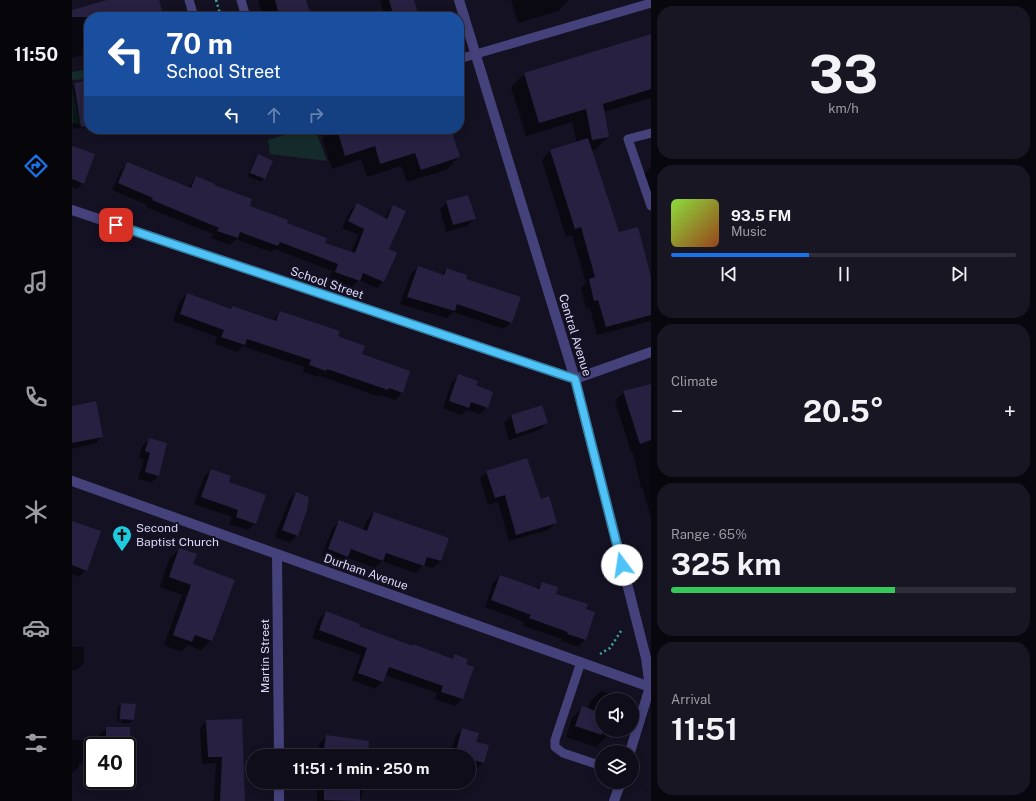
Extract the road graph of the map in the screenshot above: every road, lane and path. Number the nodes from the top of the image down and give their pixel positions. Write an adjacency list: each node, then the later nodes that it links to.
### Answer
1 (189, 0): 6 (lane)
2 (216, 0): 7 (path)
3 (241, 0): 8 (lane)
4 (459, 0): 9 (street, Central Avenue)
5 (651, 3): 11 (lane)
6 (193, 12)
7 (220, 12)
8 (245, 12)
9 (463, 12)
10 (464, 17): 11 (street, Central Avenue)
11 (475, 54): 12 (lane); 17 (street, Central Avenue)
12 (464, 57)
13 (651, 132): 14 (lane)
14 (651, 206)
15 (72, 210): 17 (street, School Street)
16 (651, 352): 17 (street)
17 (575, 379): 23 (street, Central Avenue)
18 (72, 481): 19 (street, Durham Avenue)
19 (277, 555): 22 (street, Durham Avenue); 25 (street, Martin Street)
20 (621, 631): 21 (path)
21 (598, 655)
22 (581, 662): 23 (street, Durham Avenue); 26 (lane)
23 (650, 687): 24 (street, Central Avenue)
24 (632, 745)
25 (279, 749)
26 (595, 763)
27 (279, 789): 29 (street)
28 (618, 789): 30 (street)
29 (279, 801)
30 (614, 801)

